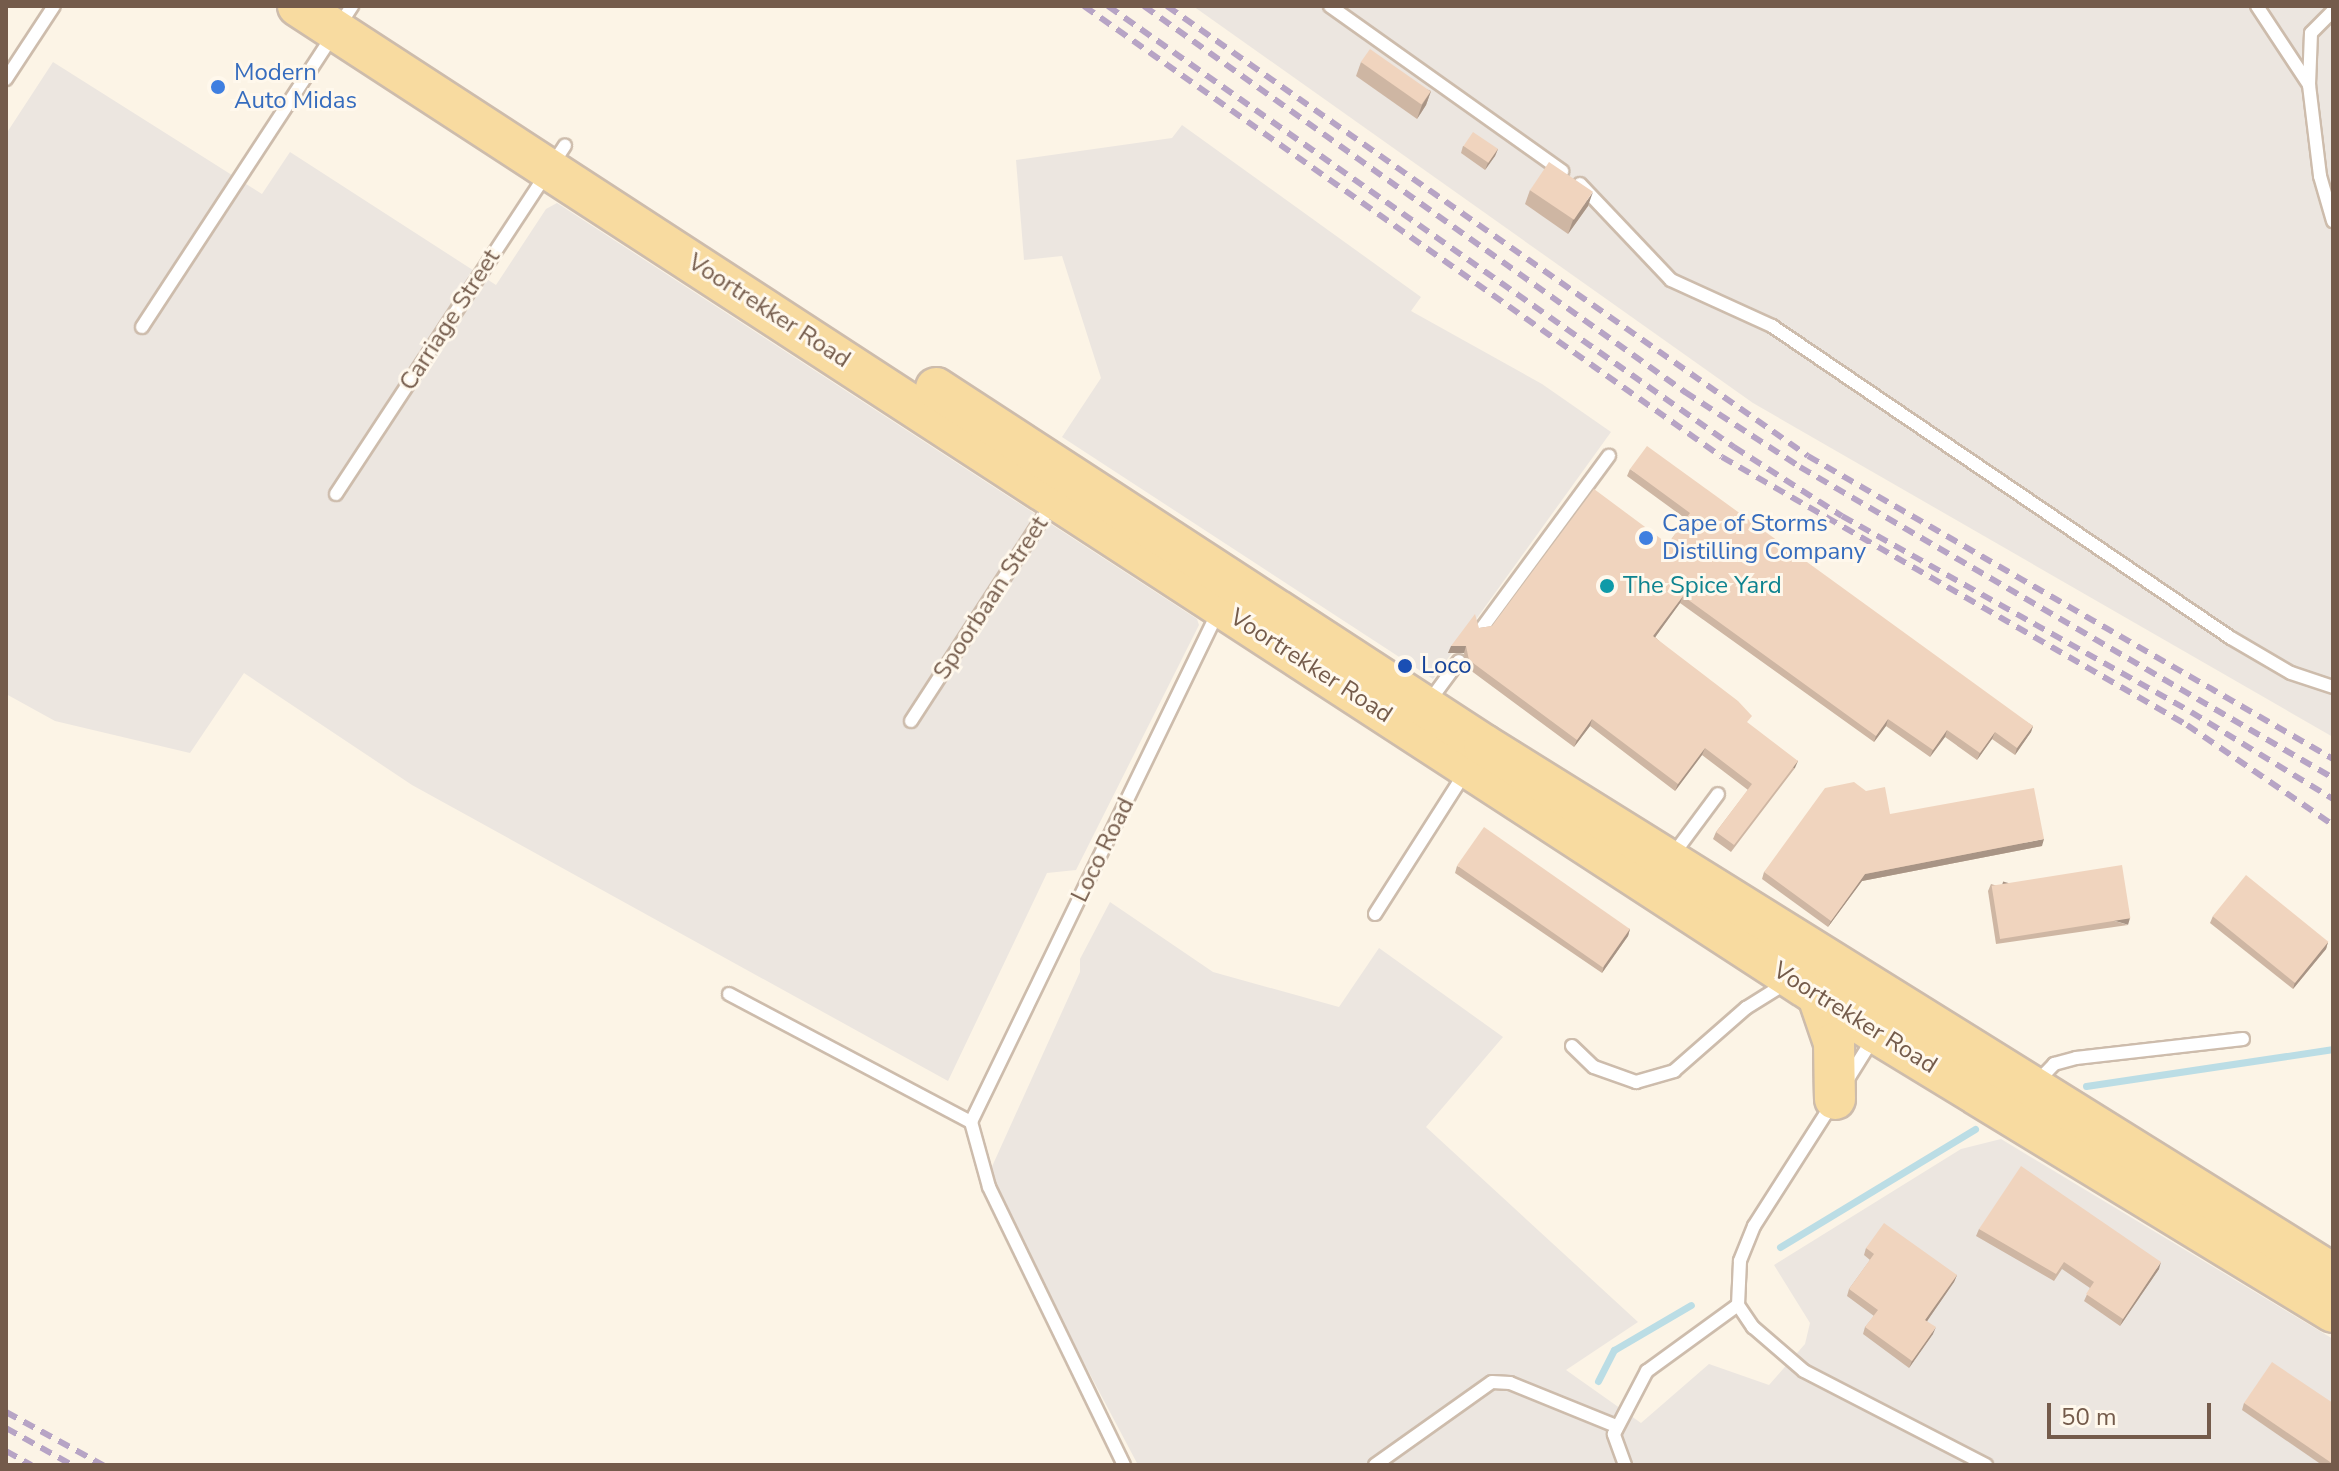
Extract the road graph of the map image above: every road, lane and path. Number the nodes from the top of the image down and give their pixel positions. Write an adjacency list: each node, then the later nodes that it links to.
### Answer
1 (54, 6): 7 (lane)
2 (298, 6): 6 (main road, Voortrekker Road)
3 (1330, 6): 18 (lane)
4 (2257, 6): 8 (lane)
5 (2333, 11): 8 (lane)
6 (347, 12): 9 (main road, Voortrekker Road); 11 (lane)
7 (6, 79)
8 (2309, 85): 10 (lane)
9 (558, 156): 13 (main road, Voortrekker Road); 14 (lane, Carriage Street)
10 (2333, 221)
11 (142, 327)
12 (1609, 456): 16 (lane)
13 (1063, 486): 15 (main road, Voortrekker Road); 20 (lane, Spoorbaan Street)
14 (336, 494)
15 (1228, 593): 19 (main road, Voortrekker Road); 21 (main road, Voortrekker Road); 32 (lane, Loco Road)
16 (1482, 628)
17 (1459, 661): 19 (lane)
18 (2333, 687)
19 (1426, 706): 21 (main road, Voortrekker Road)
20 (911, 721)
21 (1476, 756): 23 (main road, Voortrekker Road); 24 (lane)
22 (1718, 794): 23 (lane)
23 (1660, 874): 25 (main road, Voortrekker Road); 27 (main road, Voortrekker Road)
24 (1375, 914)
25 (1805, 987): 27 (main road, Voortrekker Road); 29 (lane); 30 (main road)
26 (729, 994): 32 (lane)
27 (1886, 1019): 30 (lane); 31 (main road, Voortrekker Road)
28 (2243, 1039): 31 (lane)
29 (1572, 1046)
30 (1835, 1099): 34 (lane)
31 (2022, 1102): 33 (main road, Voortrekker Road); 35 (main road, Voortrekker Road)
32 (971, 1122): 37 (lane)
33 (2333, 1274)
34 (1738, 1305): 36 (lane); 40 (lane)
35 (2333, 1312)
36 (1616, 1426): 38 (lane); 39 (lane)
37 (1124, 1465)
38 (1375, 1465)
39 (1625, 1465)
40 (1986, 1465)

